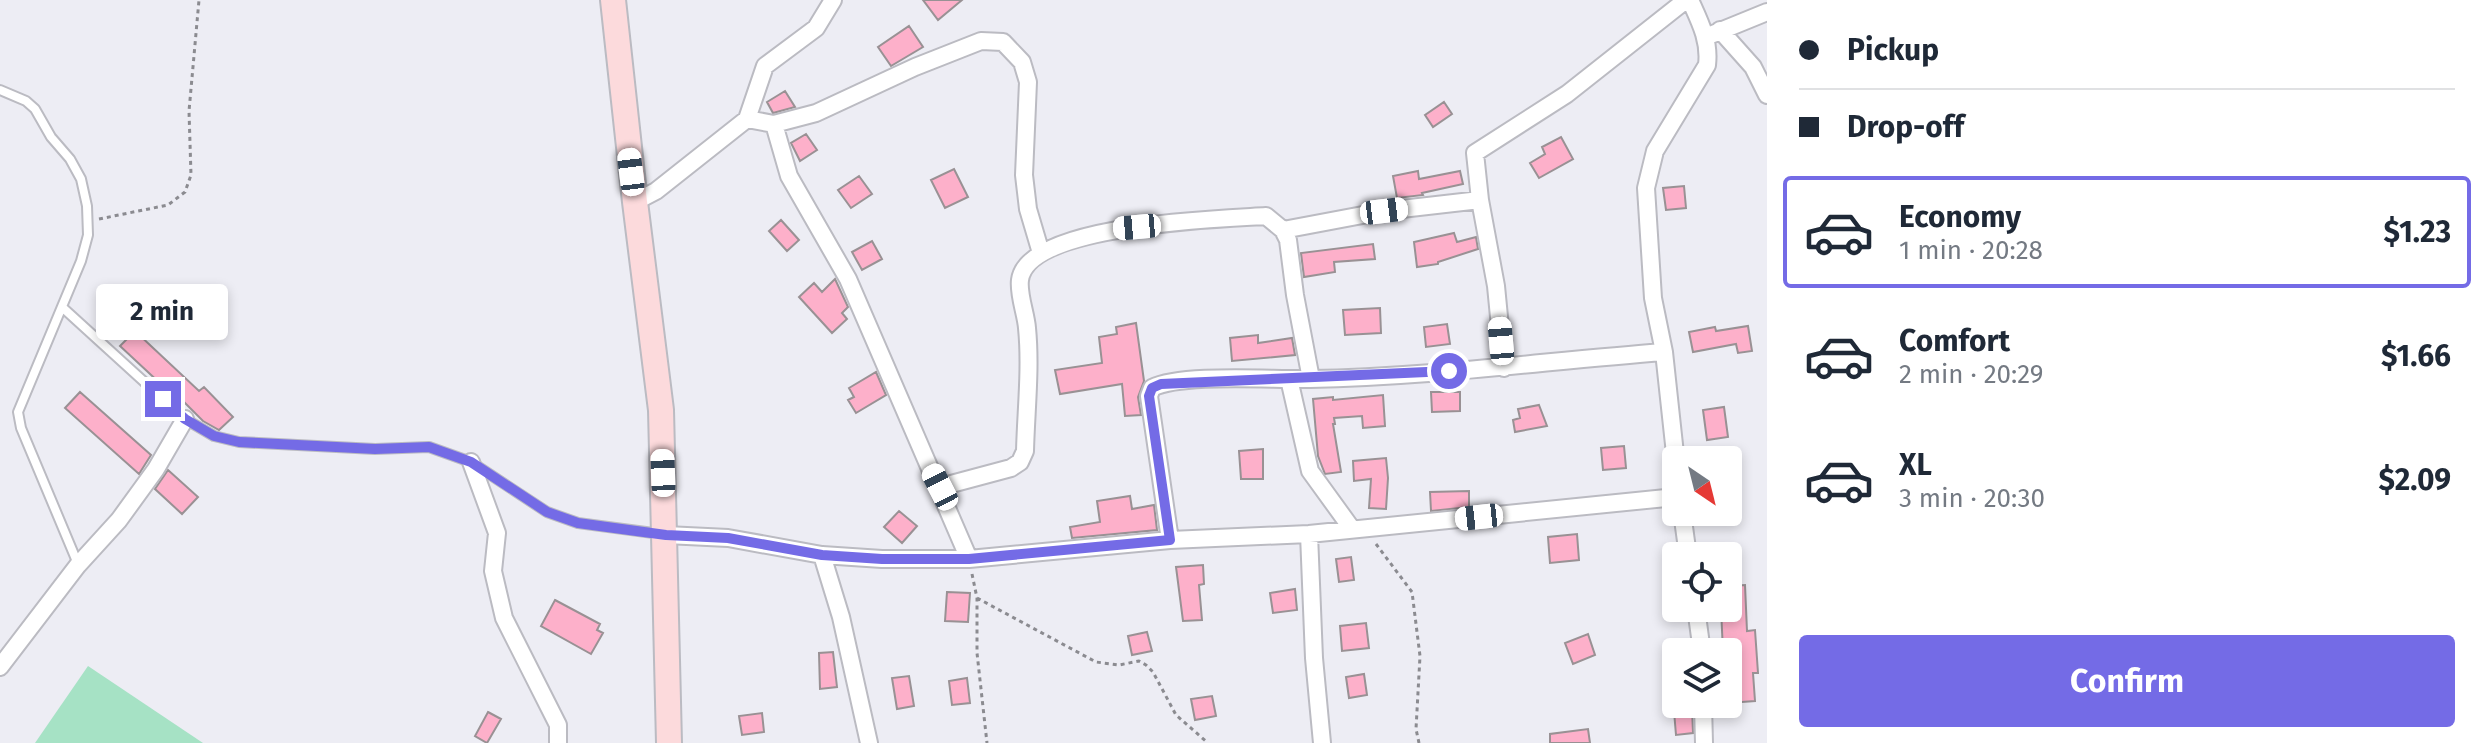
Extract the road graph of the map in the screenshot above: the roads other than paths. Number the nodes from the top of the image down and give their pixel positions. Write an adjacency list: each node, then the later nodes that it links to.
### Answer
1 (613, 0): 11 (main road)
2 (833, 0): 8 (street)
3 (1688, 0): 5 (street); 10 (street)
4 (1767, 12): 5 (street)
5 (1713, 33): 7 (street); 15 (street)
6 (0, 90): 14 (lane)
7 (1767, 95)
8 (747, 119): 9 (street); 11 (street)
9 (774, 124): 13 (street); 22 (street)
10 (1480, 200): 12 (street); 16 (street)
11 (635, 202): 26 (main road)
12 (1283, 230): 13 (street); 18 (street)
13 (1041, 253): 22 (street)
14 (62, 307): 19 (lane); 30 (lane)
15 (1664, 352): 16 (street); 20 (street)
16 (1504, 368): 18 (street)
17 (1289, 379): 18 (street); 24 (street); 27 (street)
18 (1311, 379)
19 (185, 419): 21 (lane); 30 (street)
20 (1674, 446)
21 (471, 462): 26 (lane); 33 (street)
22 (940, 487): 29 (street)
23 (1662, 498): 24 (street)
24 (1358, 529): 25 (street)
25 (1309, 534): 27 (street); 36 (street)
26 (666, 535): 28 (street); 34 (main road)
27 (1170, 540): 29 (street)
28 (822, 555): 29 (street); 35 (street)
29 (969, 559)
30 (78, 565): 31 (street)
31 (0, 667)
32 (1703, 718): 37 (street)
33 (558, 743)
34 (669, 743)
35 (869, 743)
36 (1322, 743)
37 (1704, 743)

